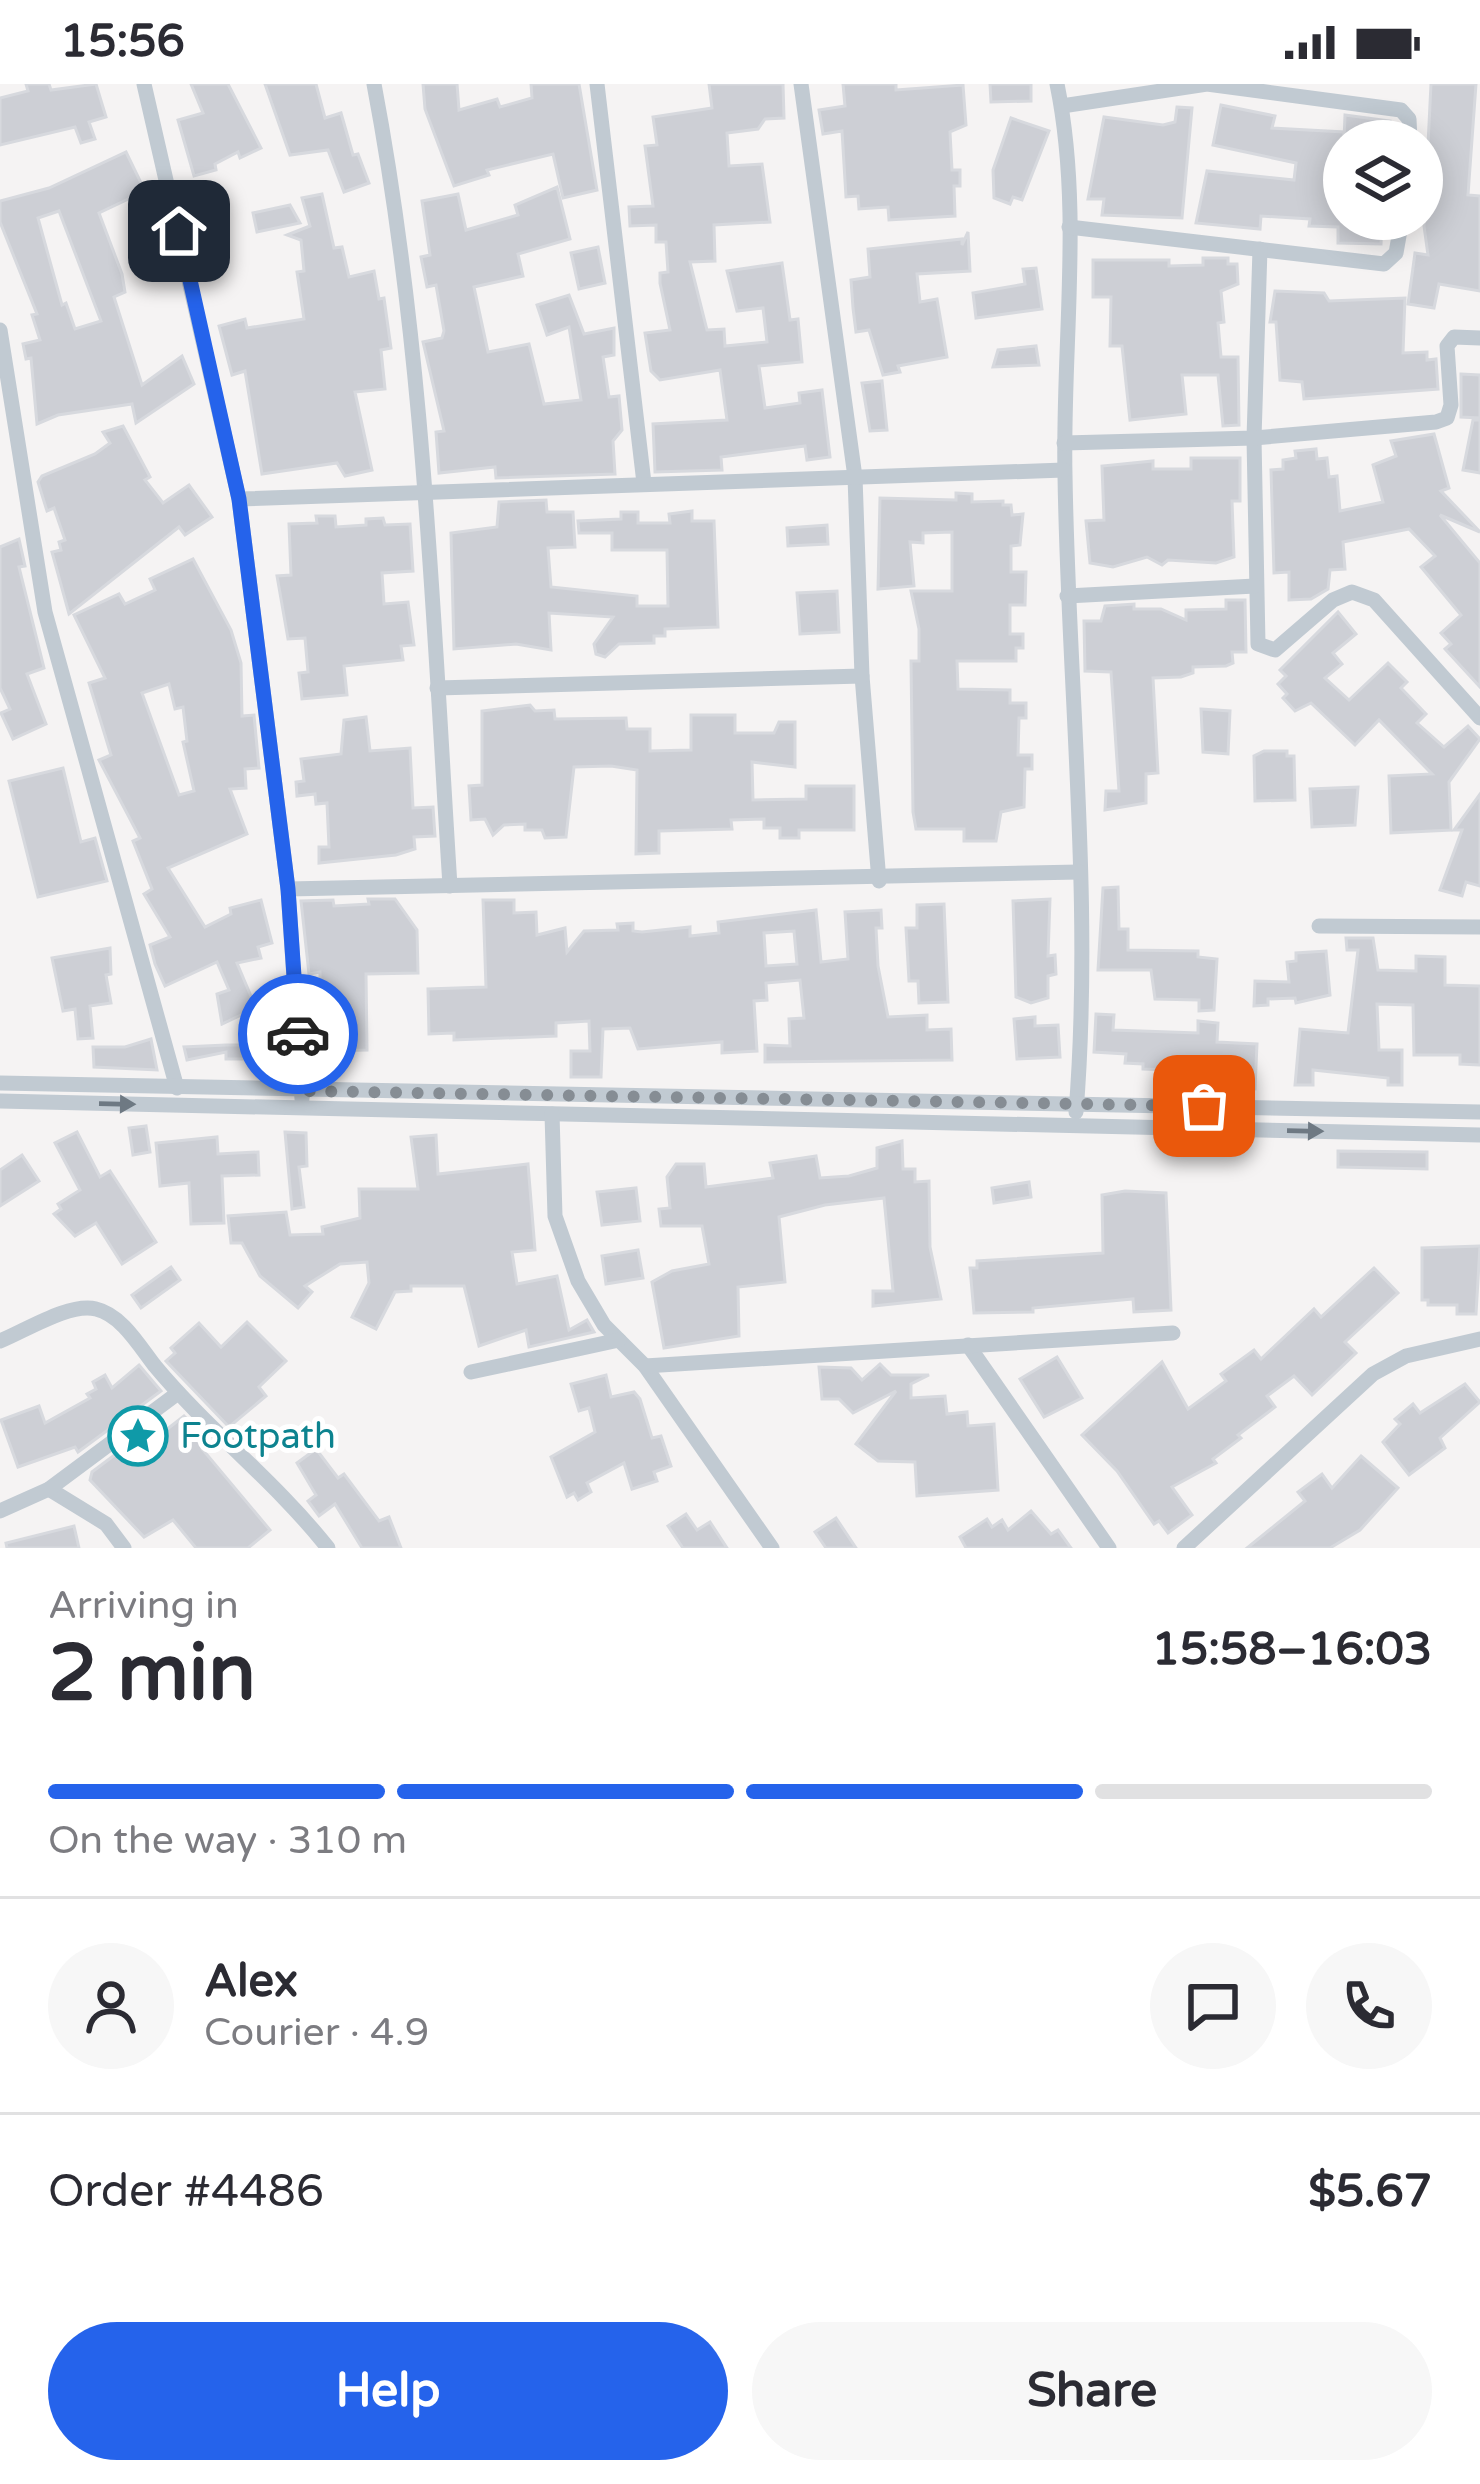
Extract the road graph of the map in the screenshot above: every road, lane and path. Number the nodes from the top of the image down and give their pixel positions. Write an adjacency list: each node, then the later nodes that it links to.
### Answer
1 (144, 84): 19 (street)
2 (374, 84): 18 (street)
3 (597, 84): 17 (street)
4 (801, 84): 16 (street)
5 (1057, 84): 6 (street)
6 (1062, 106): 7 (street); 8 (street)
7 (1409, 120)
8 (1070, 227): 10 (street); 14 (street)
9 (1398, 240): 10 (street)
10 (1260, 250): 13 (street)
11 (0, 330): 32 (street)
12 (1480, 338): 13 (street)
13 (1254, 438): 14 (street); 20 (street)
14 (1064, 443): 15 (street)
15 (1064, 470): 16 (street); 21 (street)
16 (855, 477): 17 (street); 22 (street)
17 (644, 483): 18 (street)
18 (425, 489): 19 (street); 23 (street)
19 (239, 499): 28 (street)
20 (1256, 586): 21 (street); 24 (street)
21 (1067, 596): 25 (street)
22 (862, 676): 23 (street); 26 (street)
23 (437, 688): 27 (street)
24 (1480, 718)
25 (1079, 872): 26 (street); 35 (street)
26 (879, 880): 27 (street)
27 (450, 886): 28 (street)
28 (288, 889): 33 (street)
29 (1319, 926): 30 (street)
30 (1480, 927)
31 (0, 1083): 32 (street)
32 (177, 1088): 33 (street)
33 (302, 1091): 35 (street); 36 (street)
34 (0, 1102): 36 (street, one-way to 36)
35 (1076, 1104): 37 (street); 39 (street)
36 (302, 1109): 38 (street)
37 (1480, 1112)
38 (552, 1114): 39 (street); 43 (street)
39 (1075, 1123): 40 (street, one-way to 40)
40 (1480, 1136)
41 (1173, 1333): 45 (street)
42 (1480, 1339): 55 (street)
43 (620, 1340): 46 (street); 47 (street)
44 (0, 1341): 48 (street)
45 (968, 1346): 46 (street); 54 (street)
46 (645, 1366): 53 (street)
47 (471, 1372)
48 (178, 1393): 49 (street); 52 (street)
49 (50, 1489): 50 (street); 51 (street)
50 (0, 1510)
51 (124, 1548)
52 (328, 1548)
53 (772, 1548)
54 (1109, 1548)
55 (1184, 1548)

